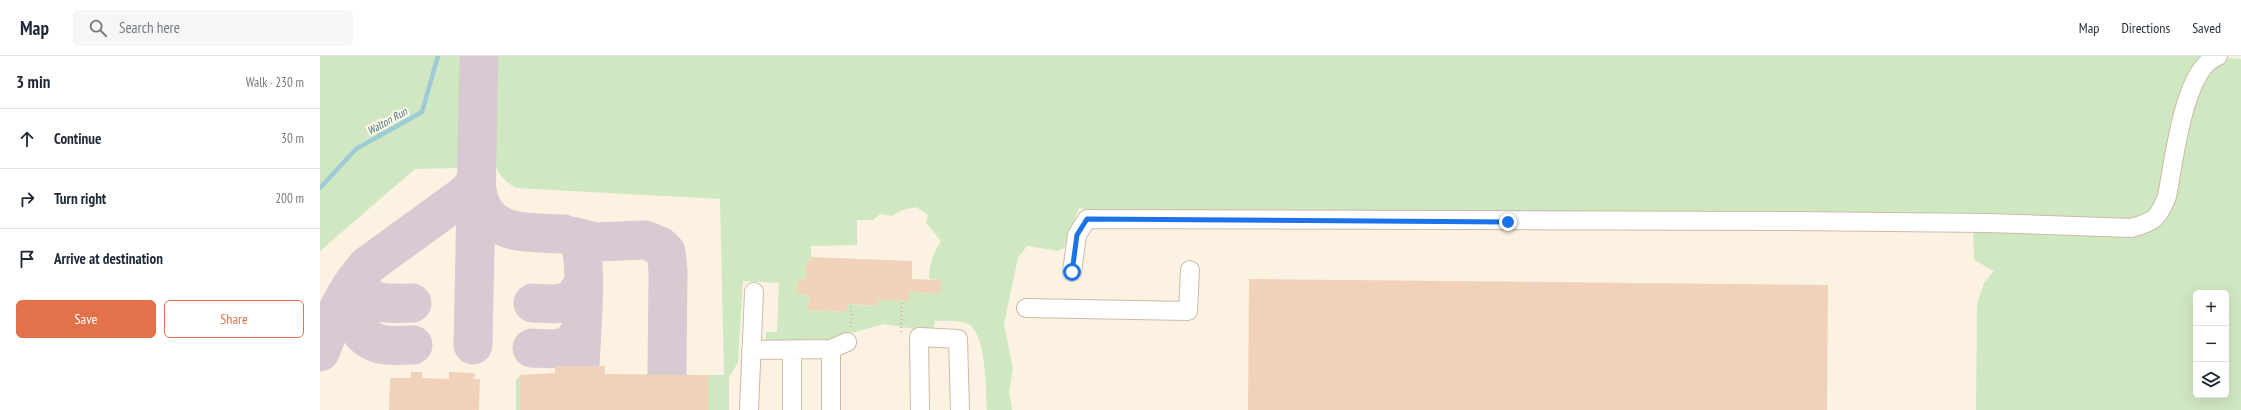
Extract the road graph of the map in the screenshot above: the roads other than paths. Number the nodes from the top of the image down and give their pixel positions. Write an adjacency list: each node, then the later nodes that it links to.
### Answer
1 (2218, 56): 3 (lane)
2 (1190, 270): 5 (lane)
3 (1072, 272)
4 (754, 292): 6 (lane)
5 (1026, 308)
6 (751, 350): 7 (lane); 8 (lane)
7 (792, 350): 9 (lane); 10 (lane)
8 (749, 410)
9 (792, 410)
10 (831, 410)
11 (920, 410): 12 (lane)
12 (960, 410)

